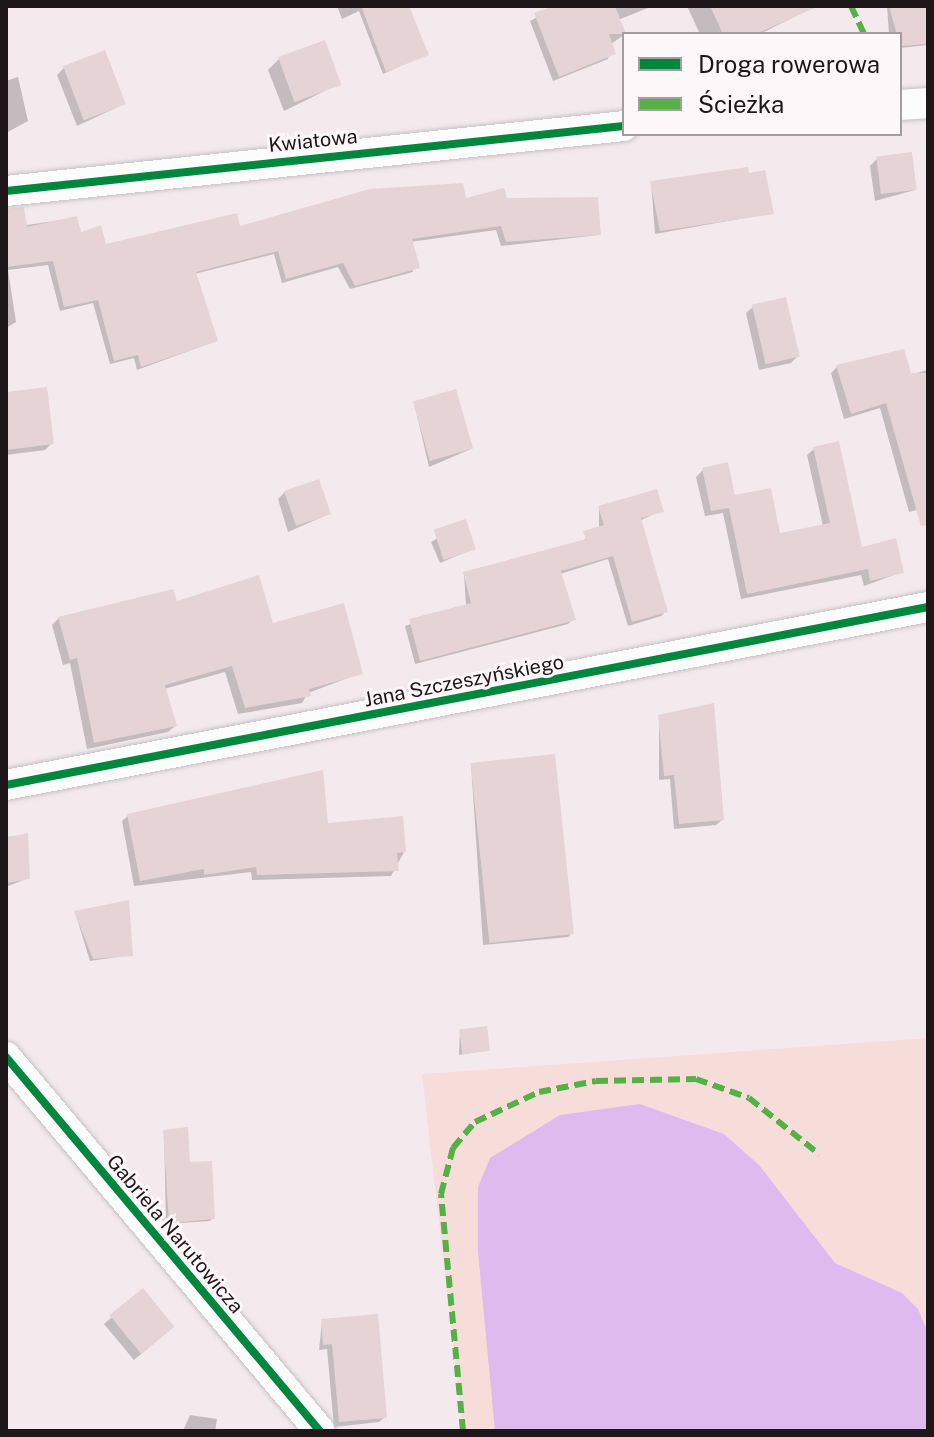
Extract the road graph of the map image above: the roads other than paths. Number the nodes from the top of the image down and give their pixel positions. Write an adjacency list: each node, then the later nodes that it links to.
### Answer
1 (928, 103): 2 (street)
2 (902, 105)
3 (622, 126): 4 (street, Kwiatowa)
4 (6, 191)
5 (928, 607): 6 (street, Jana Szczeszyńskiego)
6 (6, 785)
7 (6, 1057): 8 (street, Gabriela Narutowicza)
8 (320, 1431)

